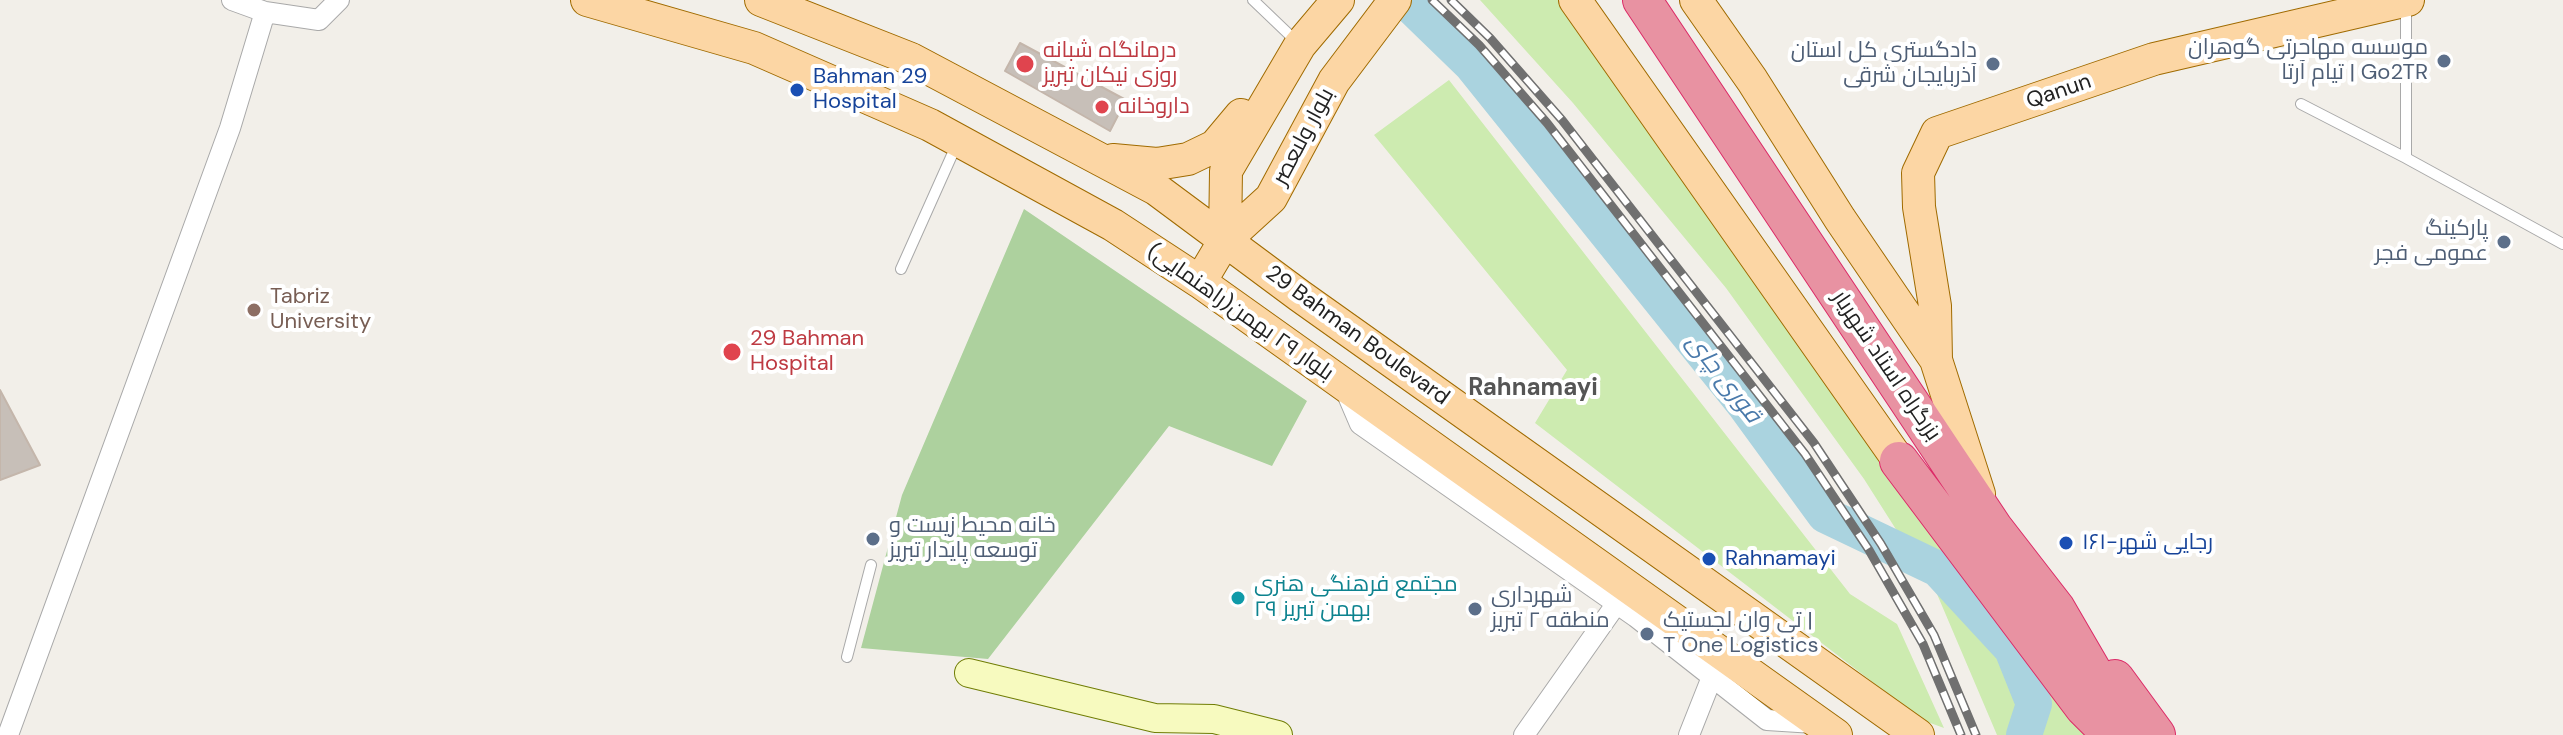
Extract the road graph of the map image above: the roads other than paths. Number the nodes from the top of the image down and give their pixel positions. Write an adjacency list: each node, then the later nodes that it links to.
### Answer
1 (232, 0): 11 (street)
2 (339, 0): 11 (street)
3 (587, 0): 14 (main road, بلوار ٢٩ بهمن(راهنمایی))
4 (761, 0): 16 (main road, 29 Bahman Boulevard)
5 (1253, 0): 12 (lane)
6 (1395, 0): 17 (main road, بلوار ولىعصر)
7 (1575, 0): 23 (main road)
8 (1642, 0): 24 (highway, بزرگراه استاد شهریار)
9 (1696, 0): 21 (main road)
10 (2407, 0): 15 (lane); 21 (main road, Qanun)
11 (265, 12): 32 (street)
12 (1319, 22): 16 (main road); 17 (main road)
13 (2301, 104): 15 (lane)
14 (959, 140): 19 (lane); 20 (main road, بلوار ٢٩ بهمن(راهنمایی))
15 (2406, 158): 18 (lane)
16 (1102, 160): 17 (main road, 29 Bahman Boulevard)
17 (1225, 240): 20 (main road); 36 (main road, 29 Bahman Boulevard)
18 (2563, 244)
19 (901, 269)
20 (1200, 282): 22 (main road, بلوار ٢٩ بهمن(راهنمایی))
21 (1936, 360): 24 (main road)
22 (1344, 385): 26 (street); 31 (main road, بلوار ٢٩ بهمن(راهنمایی))
23 (1899, 461): 37 (highway, بزرگراه استاد شهریار)
24 (1988, 520): 27 (highway, بزرگراه استاد شهریار)
25 (871, 565): 28 (lane)
26 (1617, 603): 30 (street); 34 (street)
27 (2056, 609): 38 (highway, بزرگراه استاد شهریار); 39 (highway)
28 (847, 657)
29 (969, 673): 33 (street)
30 (1712, 677): 31 (street); 35 (street)
31 (1827, 731)
32 (8, 735)
33 (1278, 735)
34 (1524, 735)
35 (1689, 735)
36 (1918, 735)
37 (2112, 735)
38 (2123, 735)
39 (2156, 735)

